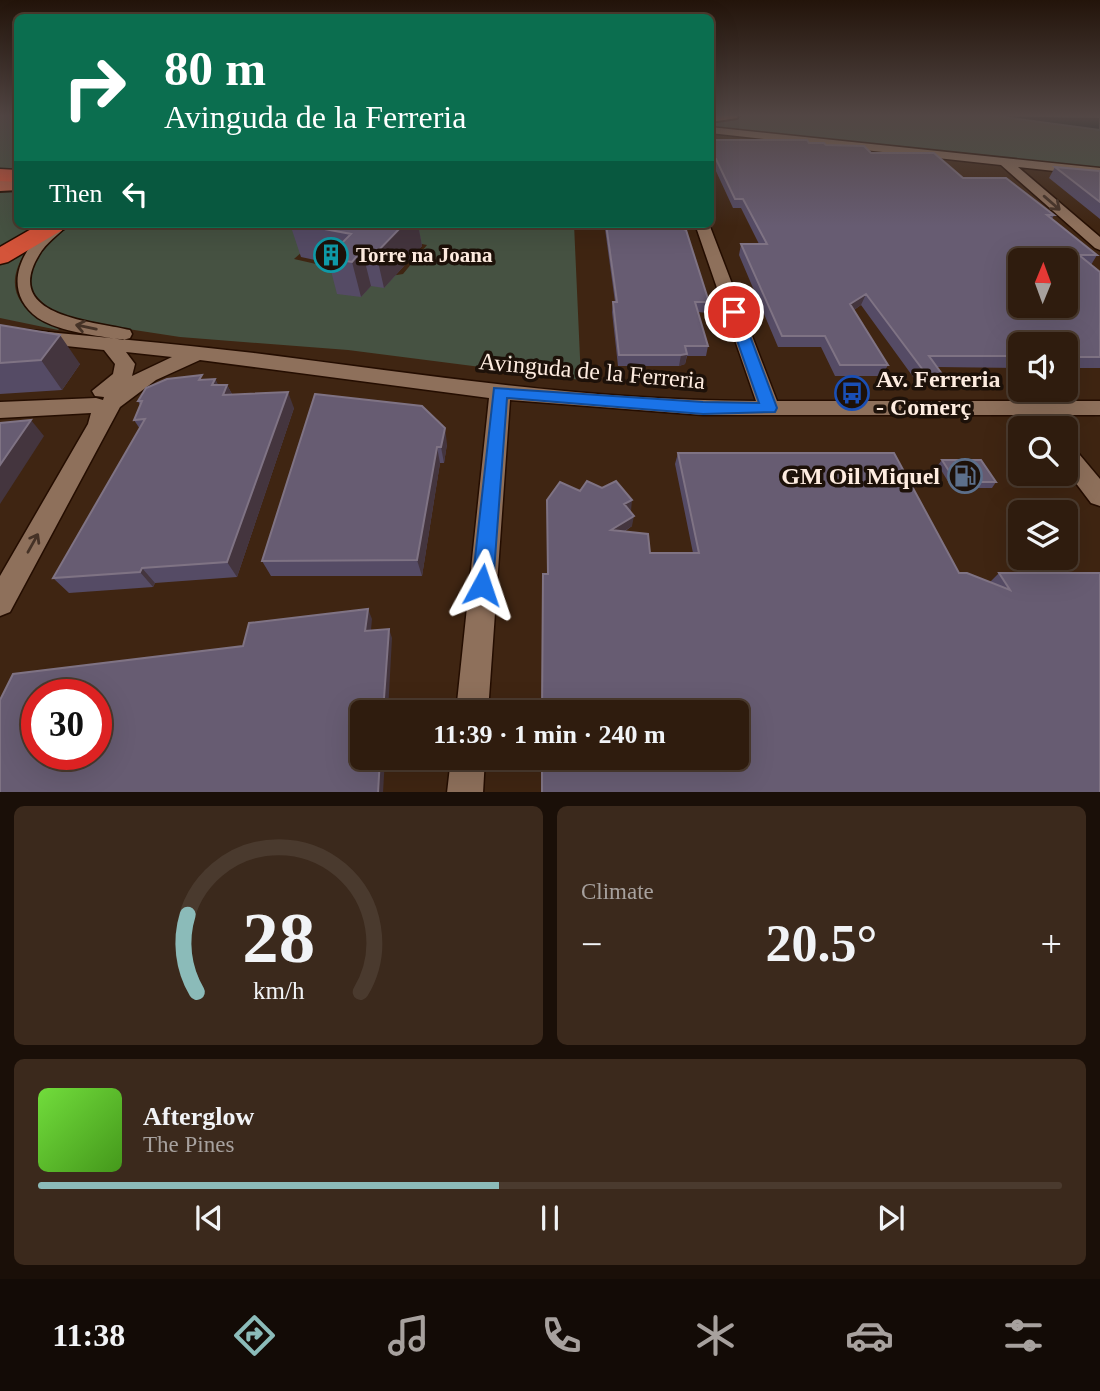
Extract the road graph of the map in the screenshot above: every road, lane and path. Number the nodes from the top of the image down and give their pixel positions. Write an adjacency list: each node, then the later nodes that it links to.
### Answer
1 (912, 152): 2 (street)
2 (1004, 162): 3 (street); 7 (street, one-way to 7)
3 (1100, 172)
4 (51, 228): 8 (highway)
5 (54, 228): 13 (street, one-way to 5)
6 (703, 228): 16 (street)
7 (1100, 245)
8 (0, 257)
9 (0, 323): 11 (street)
10 (0, 333): 11 (street)
11 (82, 342): 12 (street, Avinguda de la Ferreria)
12 (111, 346): 13 (street, Avinguda de la Ferreria); 15 (street)
13 (200, 355): 14 (street, Avinguda de la Ferreria); 21 (street)
14 (499, 392): 16 (street, Avinguda de la Ferreria); 25 (street)
15 (46, 407): 19 (street); 21 (street)
16 (769, 408): 18 (street, Avinguda de la Ferreria)
17 (1100, 408): 18 (street, Avinguda de la Ferreria)
18 (1029, 409): 20 (street)
19 (0, 410)
20 (1035, 416)
21 (99, 426): 24 (street, one-way to 21)
22 (1078, 469): 23 (street)
23 (1100, 496)
24 (0, 603)
25 (473, 700)
26 (467, 770): 27 (street)
27 (465, 792)

